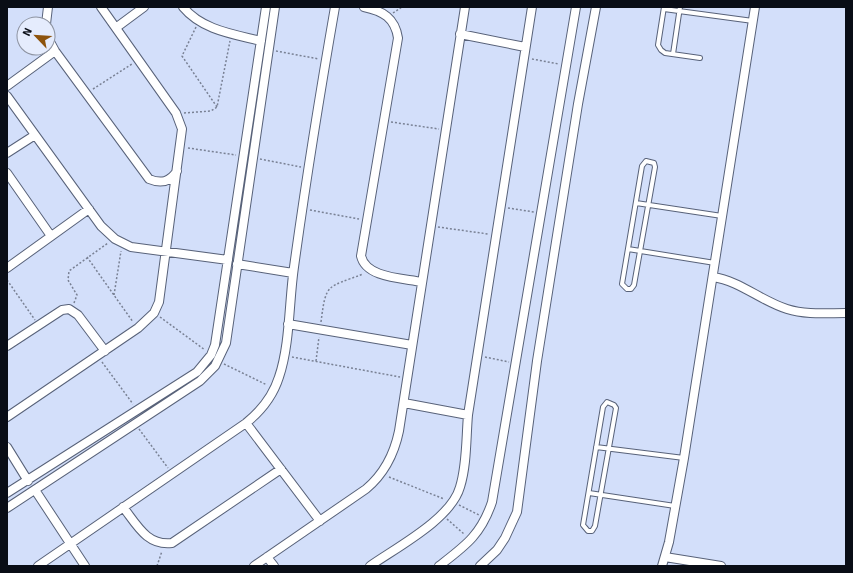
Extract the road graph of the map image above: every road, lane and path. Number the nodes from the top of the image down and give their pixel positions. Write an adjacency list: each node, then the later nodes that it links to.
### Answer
1 (101, 7): 19 (street)
2 (144, 7): 19 (street)
3 (183, 7): 18 (street)
4 (266, 7): 22 (street)
5 (275, 7): 24 (street)
6 (335, 7): 31 (street)
7 (364, 7): 16 (street)
8 (402, 7): 16 (path)
9 (465, 7): 21 (street)
10 (532, 7): 23 (street)
11 (576, 7): 32 (street)
12 (596, 7): 132 (street)
13 (755, 7): 17 (street)
14 (664, 8): 15 (lane); 26 (lane)
15 (680, 9): 17 (lane); 26 (lane)
16 (389, 17): 38 (street)
17 (753, 21): 53 (street)
18 (199, 22): 20 (street); 36 (path)
19 (116, 27): 30 (street)
20 (232, 33): 22 (street); 36 (path)
21 (460, 34): 23 (street); 39 (street)
22 (261, 41): 43 (street)
23 (525, 47): 28 (street)
24 (268, 49): 31 (path); 43 (street)
25 (56, 52): 34 (street)
26 (673, 54): 29 (lane)
27 (48, 56): 33 (street)
28 (524, 57): 32 (path); 49 (street)
29 (700, 58)
30 (139, 60): 34 (path); 37 (street)
31 (326, 60): 44 (street)
32 (566, 65): 52 (street)
33 (7, 86)
34 (86, 93): 45 (street)
35 (7, 96): 40 (street)
36 (217, 107): 37 (path)
37 (176, 113): 41 (street)
38 (384, 121): 39 (path); 54 (street)
39 (445, 130): 57 (street)
40 (35, 135): 42 (street); 51 (street)
41 (181, 146): 43 (path); 45 (street)
42 (7, 153)
43 (248, 157): 44 (path); 55 (street); 56 (street)
44 (308, 169): 50 (street)
45 (177, 171): 64 (street)
46 (7, 173): 59 (street)
47 (636, 203): 48 (lane); 48 (lane); 62 (lane)
48 (648, 205): 53 (lane); 63 (lane)
49 (500, 207): 52 (path); 58 (street)
50 (302, 208): 54 (path); 71 (street)
51 (89, 210): 59 (street); 60 (street)
52 (541, 213): 92 (street)
53 (722, 216): 67 (street)
54 (366, 220): 70 (street)
55 (233, 225): 56 (street); 66 (street)
56 (242, 226): 68 (street)
57 (431, 226): 58 (path); 74 (street)
58 (496, 235): 89 (street)
59 (51, 236): 69 (street)
60 (115, 239): 61 (street); 65 (path)
61 (123, 243): 64 (street); 75 (path)
62 (628, 249): 63 (lane); 63 (lane)
63 (640, 251): 67 (lane)
64 (166, 252): 66 (street); 77 (street)
65 (87, 257): 75 (path); 76 (path)
66 (228, 260): 86 (street)
67 (715, 263): 72 (street)
68 (237, 264): 71 (street); 90 (street)
69 (7, 268)
70 (371, 271): 74 (street); 82 (path)
71 (293, 273): 79 (street)
72 (713, 277): 78 (street); 104 (street)
73 (7, 280): 80 (path)
74 (422, 282): 83 (street)
75 (114, 294): 81 (path)
76 (69, 309): 80 (street); 85 (street)
77 (154, 313): 81 (street); 86 (path)
78 (846, 313)
79 (288, 324): 82 (street); 87 (street)
80 (39, 326): 84 (street)
81 (138, 328): 85 (street)
82 (320, 330): 83 (street); 91 (path)
83 (412, 345): 93 (street)
84 (7, 346)
85 (105, 351): 88 (street)
86 (211, 355): 96 (street)
87 (284, 355): 91 (path); 94 (street)
88 (97, 356): 96 (path); 98 (street)
89 (477, 356): 92 (path); 97 (street)
90 (219, 361): 94 (path); 100 (street)
91 (316, 361): 93 (path)
92 (516, 363): 118 (street)
93 (408, 378): 95 (street)
94 (275, 389): 99 (street)
95 (404, 403): 97 (street); 107 (street)
96 (137, 411): 108 (street)
97 (468, 415): 113 (street)
98 (7, 418)
99 (246, 422): 105 (street); 106 (street)
100 (136, 425): 106 (path); 109 (street)
101 (7, 447): 108 (street)
102 (596, 447): 103 (lane); 103 (lane); 111 (lane)
103 (609, 448): 104 (lane); 112 (lane)
104 (684, 458): 114 (street)
105 (281, 469): 119 (street); 122 (street)
106 (172, 474): 115 (street)
107 (381, 474): 113 (path); 119 (street)
108 (28, 481): 110 (street)
109 (35, 490): 116 (street); 121 (street)
110 (7, 493)
111 (589, 493): 112 (lane); 112 (lane)
112 (601, 495): 114 (lane)
113 (453, 503): 117 (street); 118 (path)
114 (675, 506): 124 (street)
115 (123, 507): 121 (street); 122 (street)
116 (7, 508)
117 (443, 515): 120 (path); 130 (street)
118 (487, 519): 120 (street)
119 (320, 521): 123 (street)
120 (472, 540): 131 (street)
121 (70, 544): 125 (street); 126 (street)
122 (164, 544): 127 (path)
123 (268, 557): 128 (street); 129 (street)
124 (665, 557): 133 (street); 134 (street)
125 (38, 566)
126 (85, 566)
127 (157, 566)
128 (254, 566)
129 (274, 566)
130 (370, 566)
131 (439, 566)
132 (480, 566)
133 (662, 566)
134 (721, 566)

